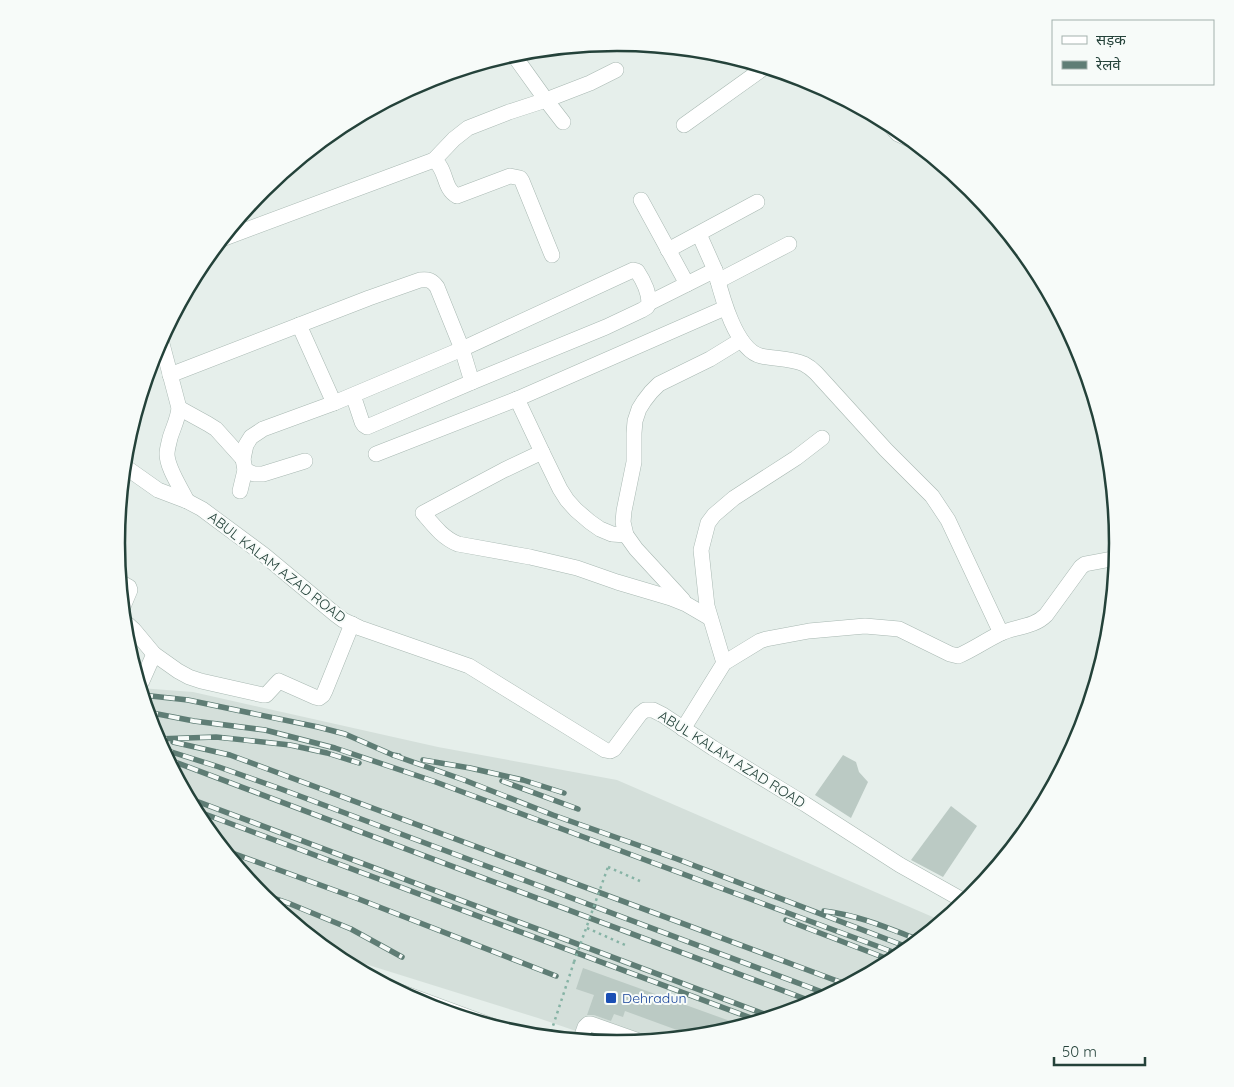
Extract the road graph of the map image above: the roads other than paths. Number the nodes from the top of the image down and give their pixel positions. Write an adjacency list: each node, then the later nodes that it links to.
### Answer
1 (518, 62): 4 (street)
2 (616, 70): 4 (street)
3 (758, 72): 6 (street)
4 (546, 100): 5 (street); 7 (street)
5 (564, 122)
6 (684, 125)
7 (434, 160): 11 (street); 14 (street)
8 (641, 200): 13 (street)
9 (757, 202): 10 (street)
10 (699, 234): 13 (street); 15 (street)
11 (234, 235)
12 (789, 244): 15 (street)
13 (668, 250): 16 (street)
14 (552, 255)
15 (716, 276): 16 (street); 18 (street)
16 (687, 284): 17 (street)
17 (649, 303): 21 (street); 24 (street)
18 (725, 308): 20 (street); 26 (street)
19 (299, 325): 21 (street); 23 (street); 27 (street)
20 (741, 340): 37 (street); 43 (street)
21 (462, 349): 24 (street); 25 (street)
22 (164, 351): 23 (street)
23 (170, 375): 28 (street)
24 (472, 382): 25 (street)
25 (353, 395): 27 (street)
26 (517, 399): 30 (street); 31 (street)
27 (334, 403): 33 (street)
28 (180, 408): 33 (street); 36 (street)
29 (822, 438): 40 (street)
30 (542, 452): 37 (street); 39 (street)
31 (376, 454)
32 (305, 461): 33 (street)
33 (244, 465): 35 (street)
34 (130, 470): 36 (street, ABUL KALAM AZAD ROAD)
35 (240, 491)
36 (187, 501): 41 (street, ABUL KALAM AZAD ROAD)
37 (626, 535): 39 (street)
38 (1109, 559): 43 (street)
39 (686, 604): 40 (street)
40 (710, 618): 45 (street)
41 (352, 624): 44 (street); 47 (street, ABUL KALAM AZAD ROAD)
42 (132, 628): 44 (street)
43 (1001, 633): 45 (street)
44 (154, 654): 46 (street)
45 (724, 663): 47 (street)
46 (144, 677)
47 (683, 729): 48 (street, ABUL KALAM AZAD ROAD)
48 (959, 898)
49 (582, 1035): 50 (street)
50 (624, 1036)

